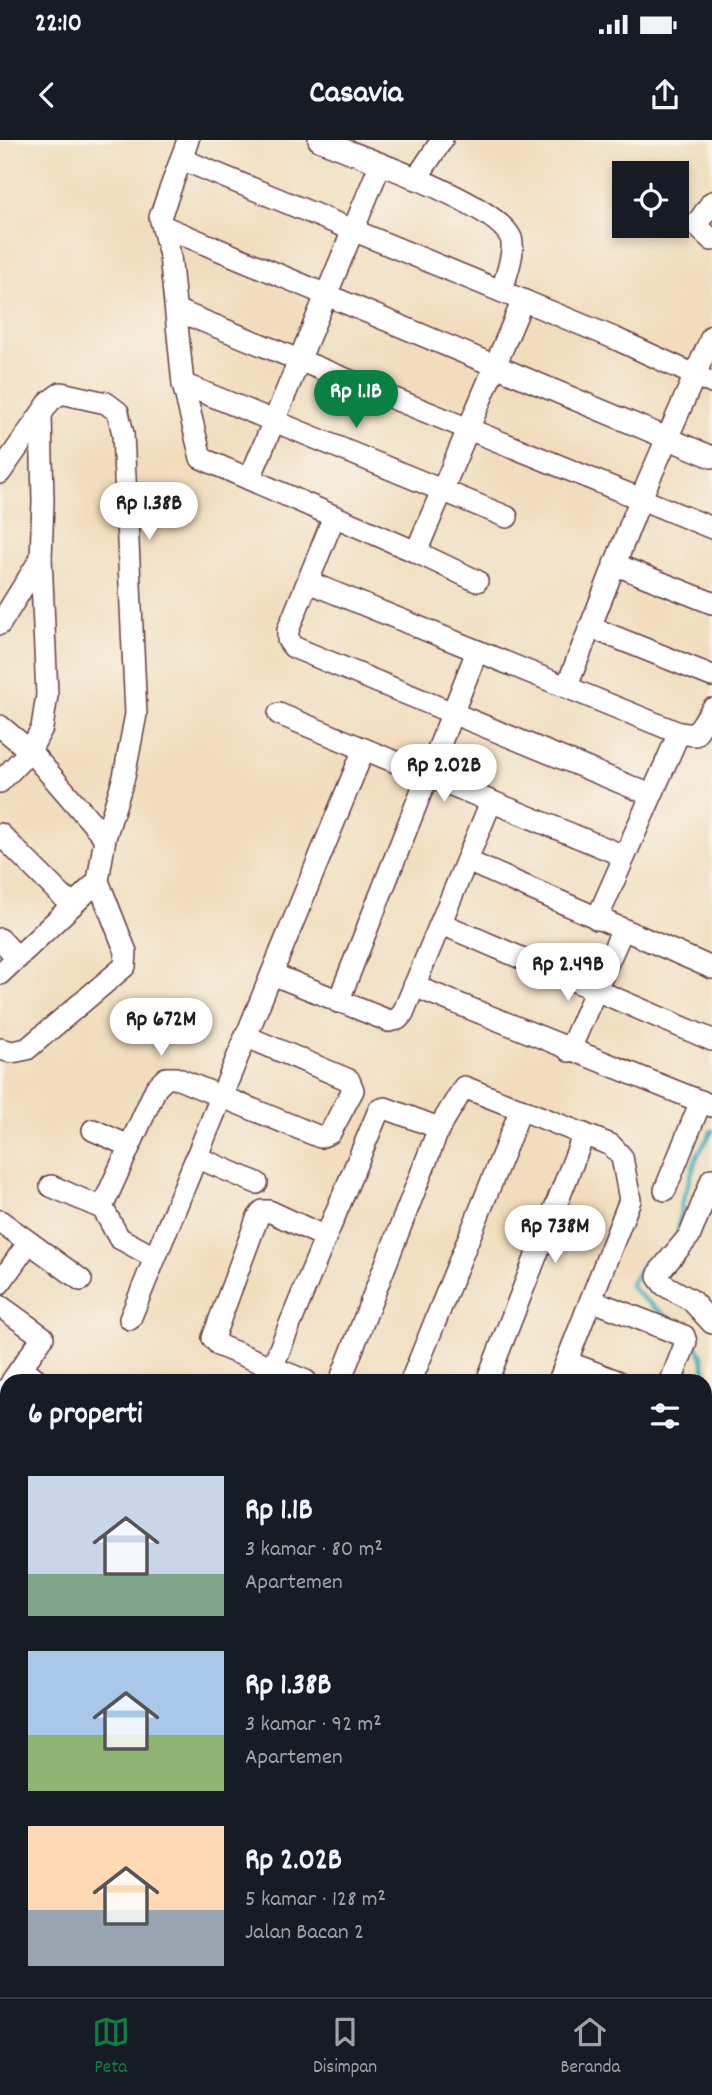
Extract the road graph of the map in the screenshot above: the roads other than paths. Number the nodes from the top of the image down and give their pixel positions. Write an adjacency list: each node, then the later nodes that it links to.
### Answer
1 (319, 140): 4 (street)
2 (442, 140): 5 (street)
3 (184, 150): 7 (street); 8 (street)
4 (380, 165): 5 (street); 8 (street)
5 (416, 179): 10 (street)
6 (712, 202): 9 (street)
7 (164, 227): 11 (street); 13 (street)
8 (352, 230): 10 (street); 11 (street)
9 (712, 240)
10 (502, 291): 12 (street)
11 (326, 294): 15 (street); 16 (street)
12 (523, 300): 16 (street); 17 (street)
13 (176, 310): 15 (street); 18 (street)
14 (712, 336): 17 (street)
15 (300, 358): 20 (street); 21 (street)
16 (494, 366): 21 (street); 22 (street)
17 (703, 379): 22 (street)
18 (183, 384): 20 (street); 25 (street)
19 (41, 416): 24 (street); 32 (street); 55 (street)
20 (274, 421): 25 (street); 26 (street)
21 (470, 428): 26 (street); 27 (street)
22 (667, 439): 23 (street); 27 (street)
23 (712, 457)
24 (0, 473)
25 (250, 478): 28 (street)
26 (444, 489): 29 (street); 31 (street)
27 (641, 498): 30 (street); 33 (street)
28 (334, 517): 31 (street); 35 (street)
29 (507, 517)
30 (712, 528)
31 (416, 552): 34 (street)
32 (41, 558): 36 (street); 49 (street)
33 (614, 564): 37 (street); 39 (street)
34 (477, 580)
35 (308, 582): 40 (street); 45 (street)
36 (8, 590): 38 (street)
37 (712, 603)
38 (0, 624)
39 (590, 627): 41 (street); 42 (street)
40 (477, 651): 42 (street); 45 (street)
41 (712, 676)
42 (567, 686): 47 (street)
43 (712, 709): 47 (street)
44 (279, 714): 48 (street)
45 (453, 715): 50 (street); 52 (street)
46 (0, 726): 49 (street)
47 (679, 733): 52 (street)
48 (364, 748): 50 (street); 67 (street)
49 (30, 751): 51 (street); 55 (street)
50 (430, 776): 53 (street); 70 (street)
51 (0, 782)
52 (651, 795): 56 (street)
53 (491, 802): 56 (street); 57 (street)
54 (0, 834): 59 (street)
55 (105, 838): 58 (street)
56 (624, 856): 60 (street)
57 (467, 861): 60 (street); 61 (street)
58 (98, 881): 59 (street); 73 (street)
59 (71, 905): 64 (street)
60 (597, 919): 62 (street)
61 (442, 924): 68 (street); 69 (street)
62 (622, 931): 65 (street); 69 (street)
63 (0, 939): 64 (street)
64 (18, 958): 66 (street)
65 (712, 968)
66 (0, 974)
67 (272, 974): 70 (street); 71 (street)
68 (414, 986): 70 (street); 74 (street)
69 (595, 992): 72 (street); 74 (street)
70 (338, 1002)
71 (245, 1036): 75 (street); 76 (street)
72 (712, 1041)
73 (0, 1049)
74 (569, 1051): 77 (street)
75 (353, 1090): 76 (street); 79 (street)
76 (220, 1097): 83 (street); 84 (street)
77 (707, 1104): 88 (street)
78 (521, 1109): 80 (street); 82 (street); 105 (street)
79 (379, 1110): 80 (street); 91 (street)
80 (439, 1128): 104 (street)
81 (93, 1130): 83 (street)
82 (584, 1134): 96 (street); 106 (street)
83 (130, 1146): 89 (street)
84 (196, 1157): 86 (street); 93 (street)
85 (712, 1179): 99 (street)
86 (257, 1183)
87 (51, 1186): 89 (street)
88 (665, 1190)
89 (101, 1205): 93 (street)
90 (0, 1221): 92 (street)
91 (327, 1234): 100 (street); 100 (street)
92 (29, 1242): 94 (street); 95 (street)
93 (154, 1257): 98 (street)
94 (81, 1280)
95 (0, 1283)
96 (591, 1300): 101 (street); 107 (street)
97 (0, 1306): 102 (street)
98 (130, 1319)
99 (712, 1323)
100 (272, 1368): 103 (street)
101 (563, 1371)
102 (17, 1374)
103 (288, 1374)
104 (343, 1374)
105 (414, 1374)
106 (490, 1374)
107 (674, 1374)

